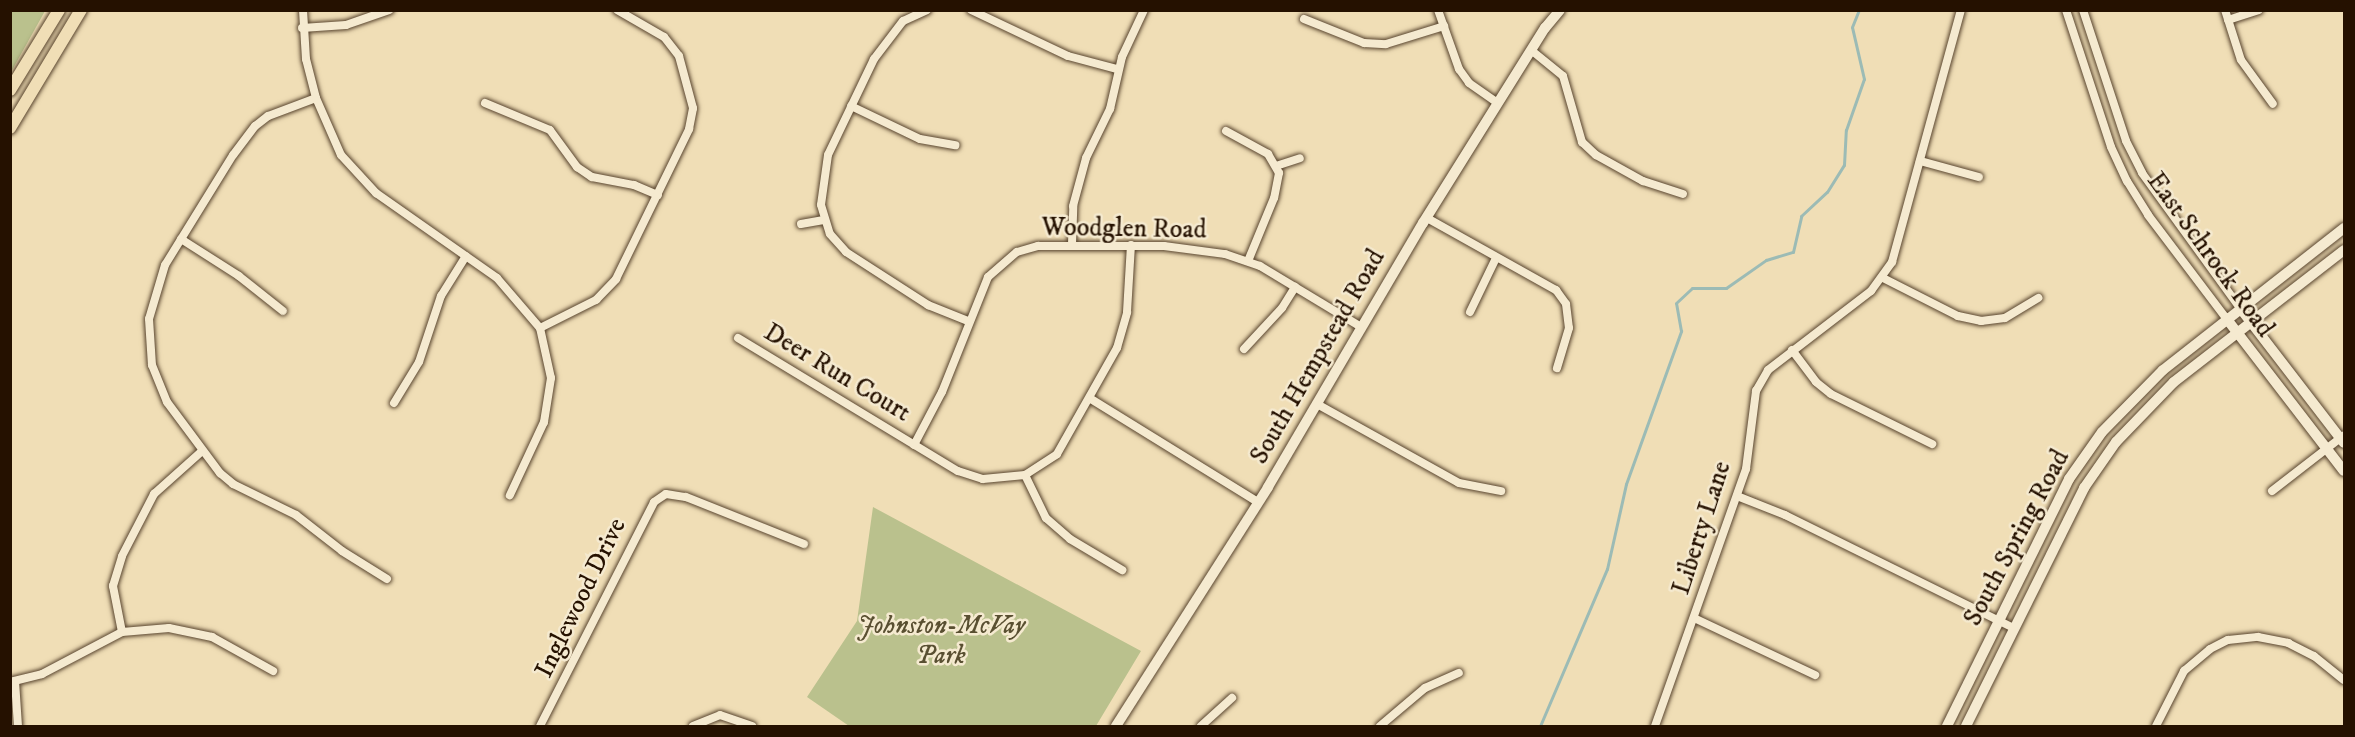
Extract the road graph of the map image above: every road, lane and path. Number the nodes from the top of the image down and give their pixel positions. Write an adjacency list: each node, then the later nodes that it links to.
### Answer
1 (59, 10): 22 (main road)
2 (81, 10): 28 (main road)
3 (303, 10): 19 (street)
4 (389, 10): 19 (street)
5 (617, 10): 36 (street)
6 (927, 10): 27 (street)
7 (970, 10): 21 (street)
8 (1144, 10): 21 (street)
9 (1438, 10): 18 (street)
10 (1560, 10): 20 (main road, South Hempstead Road)
11 (1962, 10): 32 (street, Liberty Lane)
12 (2066, 10): 54 (street, East Schrock Road)
13 (2083, 10): 51 (street, East Schrock Road)
14 (2225, 10): 17 (street)
15 (2258, 10): 17 (street)
16 (1304, 19): 18 (street)
17 (2228, 20): 26 (street)
18 (1444, 26): 25 (street)
19 (302, 28): 23 (street)
20 (1531, 50): 25 (main road, South Hempstead Road); 35 (street)
21 (1118, 69): 42 (street)
22 (10, 90)
23 (316, 98): 41 (street); 45 (street)
24 (485, 103): 36 (street)
25 (1498, 103): 37 (main road, South Hempstead Road)
26 (2273, 104)
27 (851, 106): 30 (street); 38 (street)
28 (10, 128)
29 (1226, 132): 33 (street)
30 (954, 145)
31 (1300, 158): 33 (street)
32 (1920, 161): 34 (street); 48 (street, Liberty Lane)
33 (1276, 165): 47 (street)
34 (1978, 177)
35 (1683, 194)
36 (658, 195): 58 (street)
37 (1426, 218): 46 (street); 57 (main road, South Hempstead Road)
38 (824, 220): 39 (street); 55 (street)
39 (801, 224)
40 (2344, 228): 51 (main road, South Spring Road)
41 (182, 239): 52 (street); 71 (street)
42 (1072, 244): 43 (street, Woodglen Road); 55 (street, Woodglen Road)
43 (1131, 245): 47 (street, Woodglen Road); 64 (street)
44 (2344, 250): 56 (main road, South Spring Road)
45 (466, 256): 58 (street); 65 (street)
46 (1496, 258): 53 (street); 63 (street)
47 (1248, 261): 49 (street, Woodglen Road)
48 (1882, 278): 50 (street); 62 (street, Liberty Lane)
49 (1295, 287): 57 (street, Woodglen Road); 61 (street)
50 (2038, 298)
51 (2240, 308): 54 (main road, South Spring Road); 56 (main road, East Schrock Road)
52 (283, 311)
53 (1470, 312)
54 (2226, 318): 59 (main road, East Schrock Road); 83 (main road, South Spring Road)
55 (968, 321): 69 (street, Woodglen Road)
56 (2250, 322): 59 (main road, South Spring Road); 67 (main road, East Schrock Road)
57 (1361, 327): 66 (main road, South Hempstead Road)
58 (540, 328): 76 (street)
59 (2237, 332): 70 (main road, East Schrock Road); 84 (main road, South Spring Road)
60 (738, 338): 69 (street, Deer Run Court)
61 (1244, 349)
62 (1792, 350): 68 (street); 77 (street, Liberty Lane)
63 (1557, 368)
64 (1091, 399): 73 (street); 78 (street)
65 (394, 403)
66 (1317, 404): 74 (street); 78 (main road, South Hempstead Road)
67 (2343, 439): 70 (street)
68 (1932, 444)
69 (914, 445): 73 (street, Deer Run Court)
70 (2327, 448): 72 (main road, East Schrock Road); 75 (street)
71 (201, 452): 81 (street); 85 (street)
72 (2344, 471)
73 (1025, 475): 80 (street)
74 (1501, 491)
75 (2272, 491)
76 (510, 495)
77 (1737, 496): 82 (street, Liberty Lane); 83 (street)
78 (1258, 502): 96 (main road, South Hempstead Road)
79 (804, 544): 93 (street, Inglewood Drive)
80 (1122, 570)
81 (387, 579)
82 (1694, 618): 88 (street); 99 (street, Liberty Lane)
83 (1999, 620): 84 (street); 100 (main road, South Spring Road)
84 (2014, 628): 101 (main road, South Spring Road)
85 (122, 632): 86 (street); 90 (street)
86 (273, 671)
87 (1459, 673): 98 (street)
88 (1815, 675)
89 (2344, 680): 102 (street)
90 (13, 682): 92 (street)
91 (1232, 698): 97 (street)
92 (18, 726)
93 (540, 726)
94 (693, 726): 95 (street)
95 (752, 726)
96 (1116, 726)
97 (1201, 726)
98 (1380, 726)
99 (1655, 726)
100 (1947, 726)
101 (1966, 726)
102 (2156, 726)

